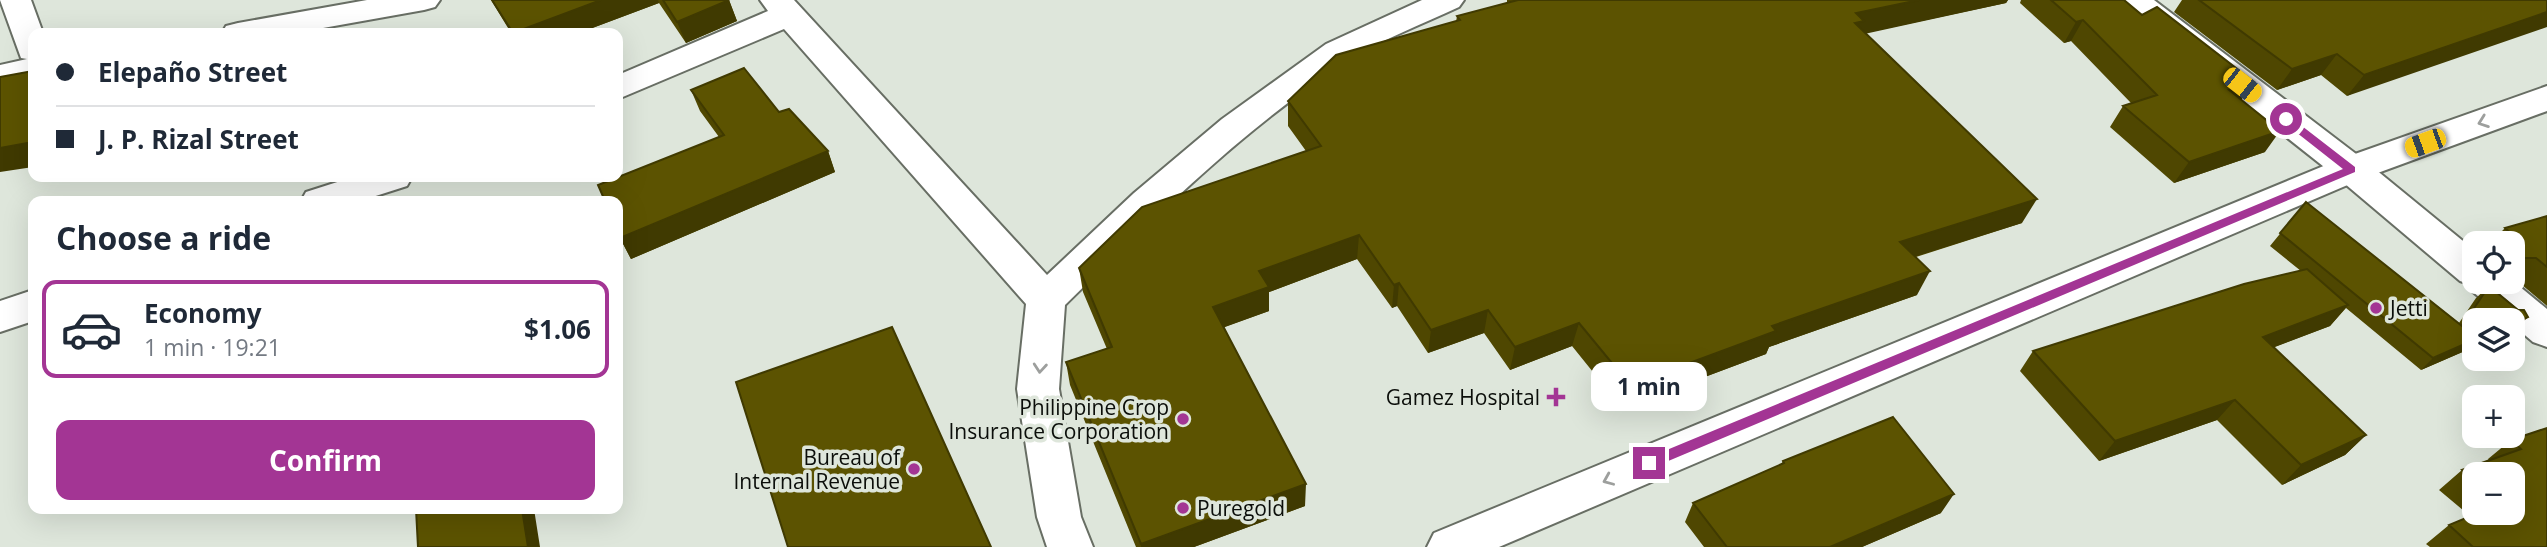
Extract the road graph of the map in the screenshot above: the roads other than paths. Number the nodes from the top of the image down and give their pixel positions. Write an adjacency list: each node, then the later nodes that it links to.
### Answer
1 (15, 0): 7 (street)
2 (422, 0): 6 (street)
3 (1448, 0): 17 (street)
4 (2133, 0): 12 (street)
5 (782, 8): 10 (street); 17 (street)
6 (266, 28)
7 (28, 36)
8 (28, 70): 9 (street)
9 (0, 76)
10 (623, 86)
11 (2547, 98): 12 (street, one-way to 12)
12 (2351, 169): 15 (street); 22 (street, one-way to 22)
13 (378, 182): 14 (street)
14 (335, 196)
15 (2462, 261)
16 (2502, 294): 20 (street)
17 (1046, 300): 21 (street, one-way to 21)
18 (28, 307): 19 (street)
19 (0, 317)
20 (2547, 331)
21 (1070, 547)
22 (1450, 547)

